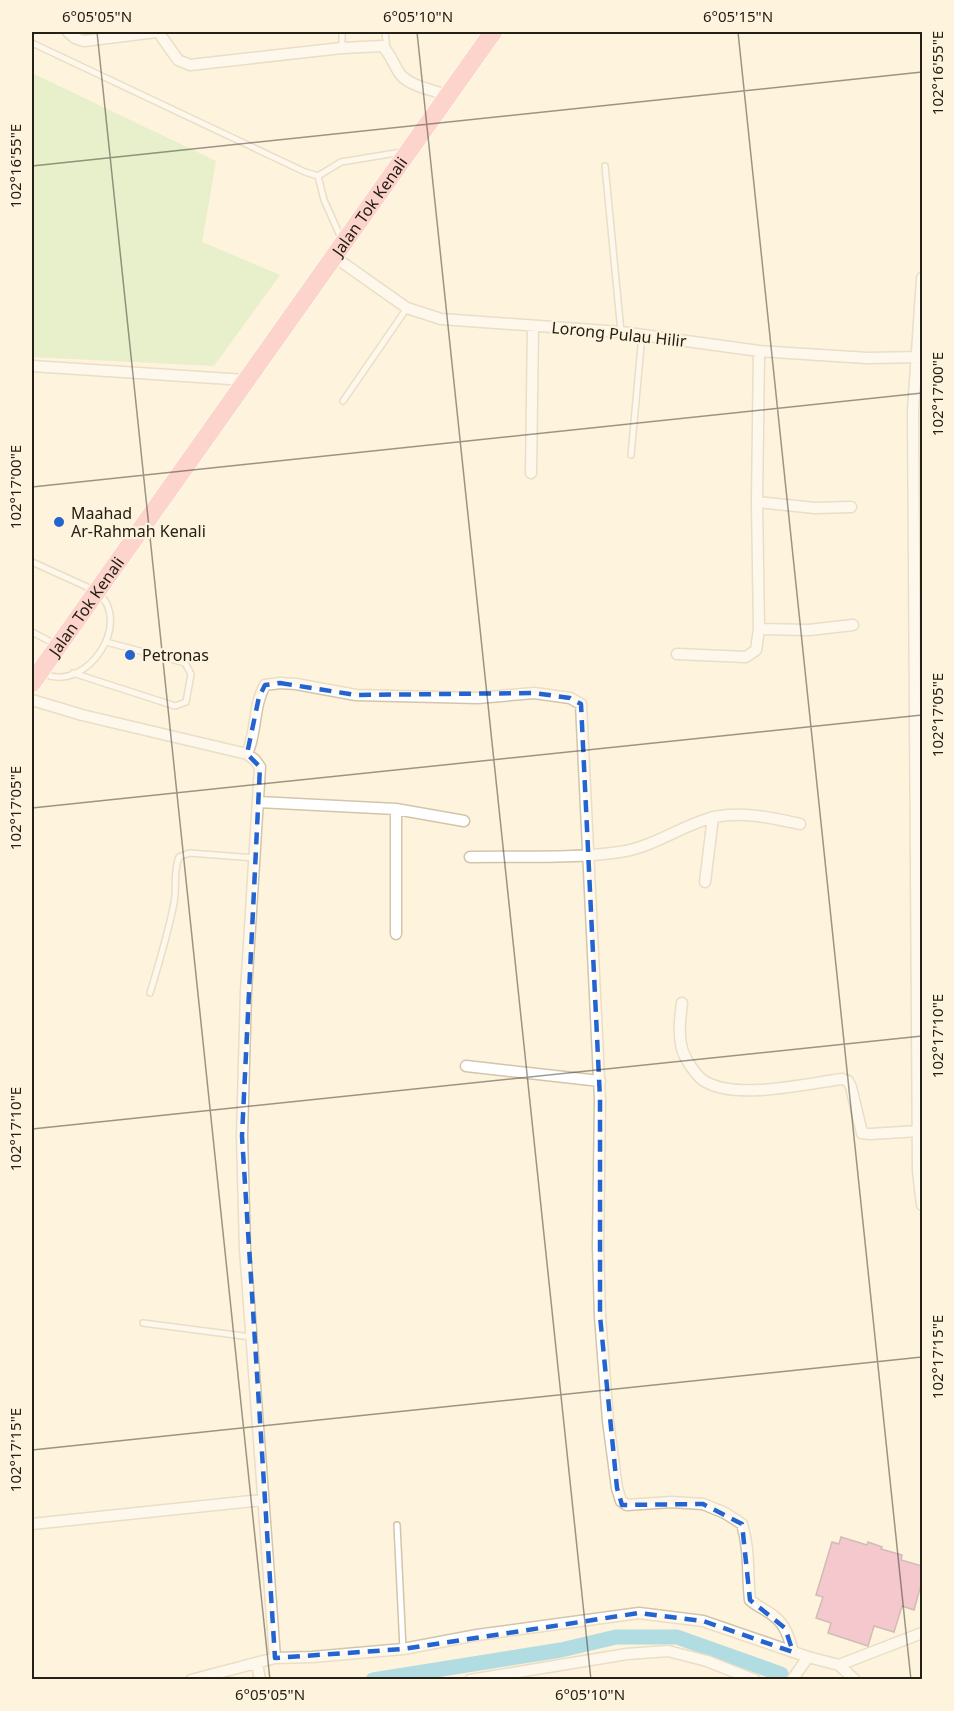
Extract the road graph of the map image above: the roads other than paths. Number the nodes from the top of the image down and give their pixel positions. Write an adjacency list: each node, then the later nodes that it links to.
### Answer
1 (68, 32): 6 (street)
2 (342, 32): 6 (lane)
3 (385, 32): 7 (lane)
4 (493, 32): 8 (main road, Jalan Tok Kenali)
5 (32, 43): 11 (lane)
6 (342, 48): 7 (street)
7 (388, 51): 8 (street)
8 (447, 96): 9 (main road, Jalan Tok Kenali)
9 (407, 151): 11 (lane); 12 (main road, Jalan Tok Kenali)
10 (605, 166): 16 (lane)
11 (318, 176): 12 (lane)
12 (338, 249): 14 (street, Lorong Pulau Hilir); 21 (main road, Jalan Tok Kenali)
13 (922, 278): 19 (street)
14 (406, 308): 15 (street, Lorong Pulau Hilir); 22 (lane)
15 (533, 326): 16 (street, Lorong Pulau Hilir); 24 (street)
16 (621, 332): 17 (street, Lorong Pulau Hilir)
17 (642, 335): 18 (street, Lorong Pulau Hilir); 23 (lane)
18 (759, 351): 19 (street, Lorong Pulau Hilir); 25 (street)
19 (920, 357): 53 (street)
20 (32, 366): 21 (street)
21 (245, 381): 28 (main road, Jalan Tok Kenali)
22 (343, 401)
23 (631, 455)
24 (531, 473)
25 (757, 502): 26 (street); 30 (street)
26 (851, 507)
27 (32, 562): 28 (lane)
28 (96, 591): 32 (lane); 33 (main road, Jalan Tok Kenali)
29 (854, 625): 30 (street)
30 (759, 629): 34 (street)
31 (32, 632): 33 (lane)
32 (106, 642): 35 (lane); 35 (lane)
33 (58, 645): 36 (main road, Jalan Tok Kenali)
34 (677, 654)
35 (73, 673): 36 (lane)
36 (36, 677)
37 (32, 700): 38 (street)
38 (247, 754): 39 (street); 44 (street)
39 (258, 802): 40 (street); 46 (street)
40 (396, 809): 42 (street); 48 (street)
41 (713, 817): 43 (street); 44 (street); 47 (street)
42 (464, 821)
43 (800, 824)
44 (588, 855): 45 (street); 52 (street)
45 (470, 857)
46 (255, 858): 49 (lane); 57 (street)
47 (705, 882)
48 (396, 934)
49 (150, 993)
50 (682, 1003): 53 (street)
51 (466, 1066): 52 (street)
52 (600, 1081): 63 (street)
53 (919, 1131): 54 (street)
54 (920, 1171): 55 (street)
55 (922, 1205)
56 (143, 1323): 57 (lane)
57 (252, 1337): 58 (street)
58 (262, 1500): 59 (street); 65 (street)
59 (32, 1524)
60 (397, 1525): 62 (lane)
61 (922, 1633): 67 (street)
62 (403, 1649): 63 (street); 65 (street)
63 (793, 1652): 64 (street)
64 (808, 1657): 67 (street); 72 (street)
65 (275, 1658): 66 (street)
66 (257, 1663): 68 (street); 69 (street)
67 (839, 1665): 73 (street)
68 (191, 1680)
69 (260, 1680)
70 (470, 1680): 71 (street)
71 (755, 1680)
72 (792, 1680)
73 (855, 1680)

